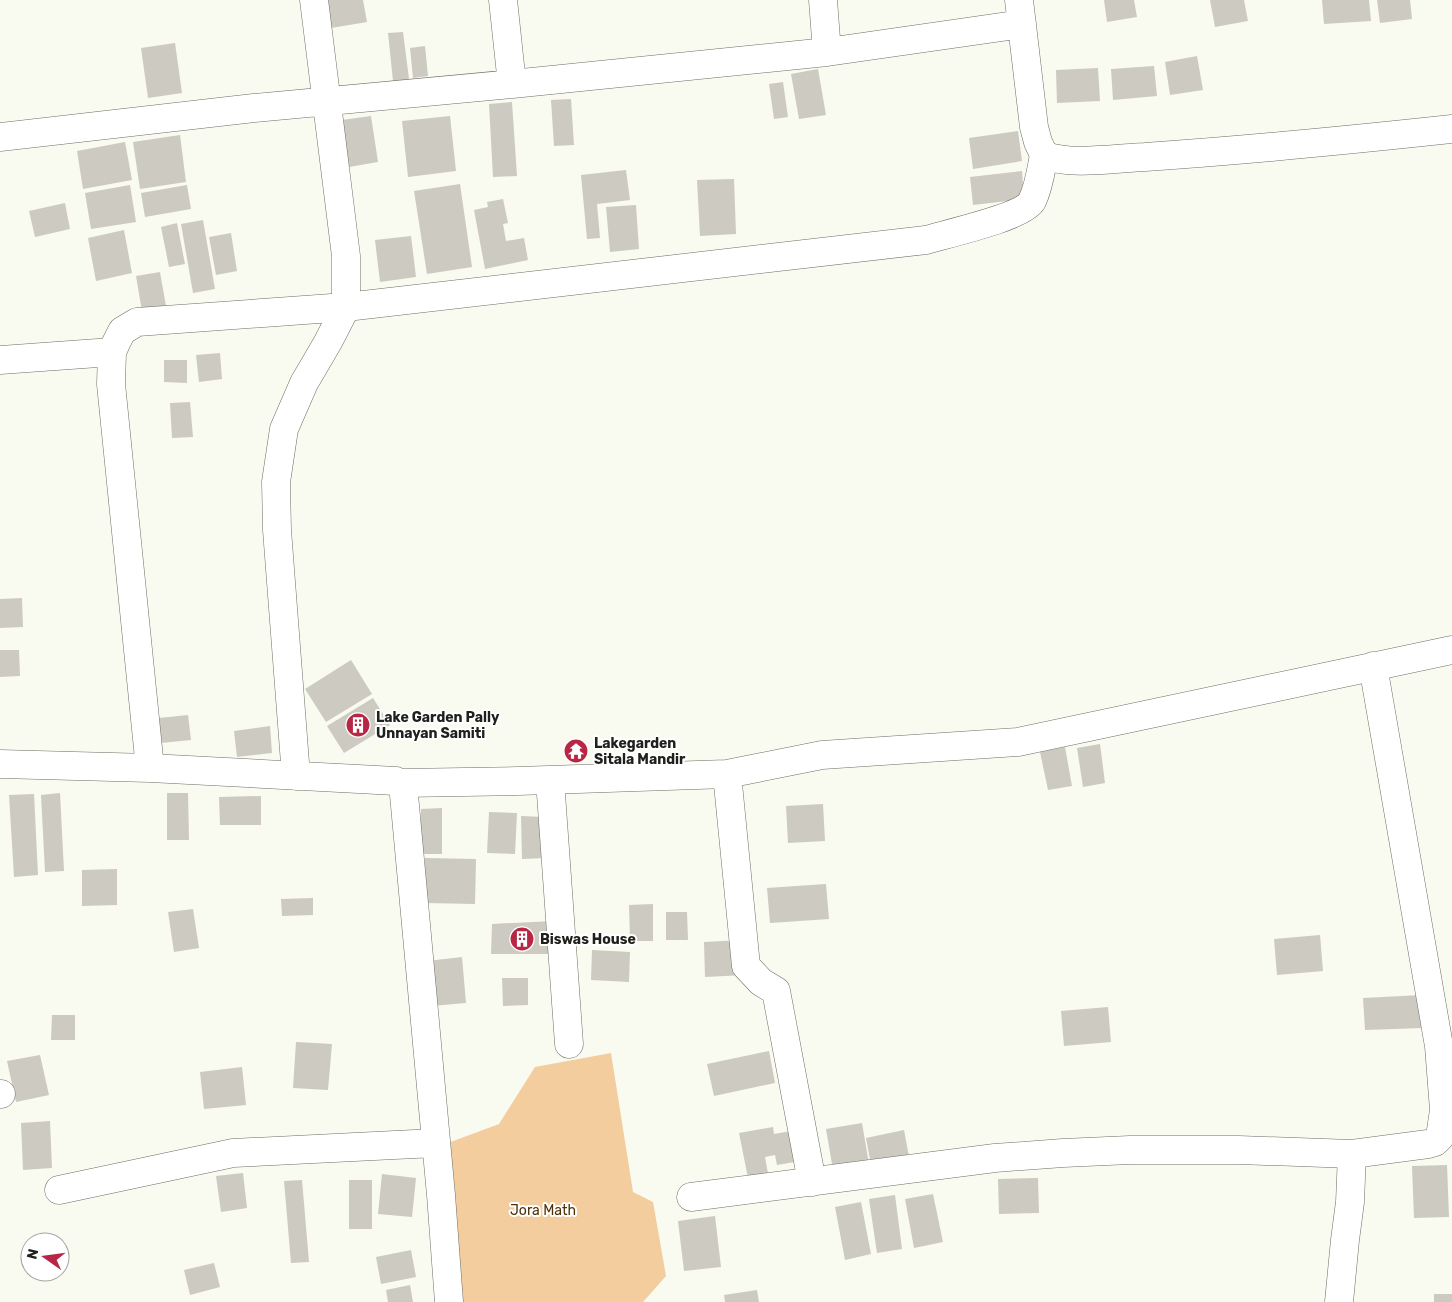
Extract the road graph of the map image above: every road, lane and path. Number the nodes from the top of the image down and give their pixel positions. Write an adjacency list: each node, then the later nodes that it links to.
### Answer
1 (314, 0): 7 (street)
2 (504, 0): 6 (street)
3 (823, 0): 5 (street)
4 (1021, 12): 5 (street); 10 (street)
5 (827, 52): 6 (street)
6 (512, 84): 7 (street)
7 (327, 101): 9 (street); 11 (street)
8 (1452, 128): 10 (street)
9 (0, 137)
10 (1044, 156): 11 (street)
11 (346, 307): 12 (street); 19 (street)
12 (112, 352): 13 (street); 17 (street)
13 (0, 360)
14 (1452, 650): 15 (street)
15 (1373, 666): 18 (street); 24 (street)
16 (0, 764): 17 (street)
17 (150, 768): 19 (street)
18 (727, 774): 20 (street); 25 (street)
19 (296, 776): 21 (street)
20 (550, 780): 21 (street); 22 (street)
21 (402, 783): 23 (street)
22 (569, 1044)
23 (435, 1143): 26 (street); 28 (street)
24 (1352, 1154): 25 (street); 29 (street)
25 (812, 1182): 27 (street)
26 (59, 1190)
27 (691, 1197)
28 (449, 1302)
29 (1339, 1302)

